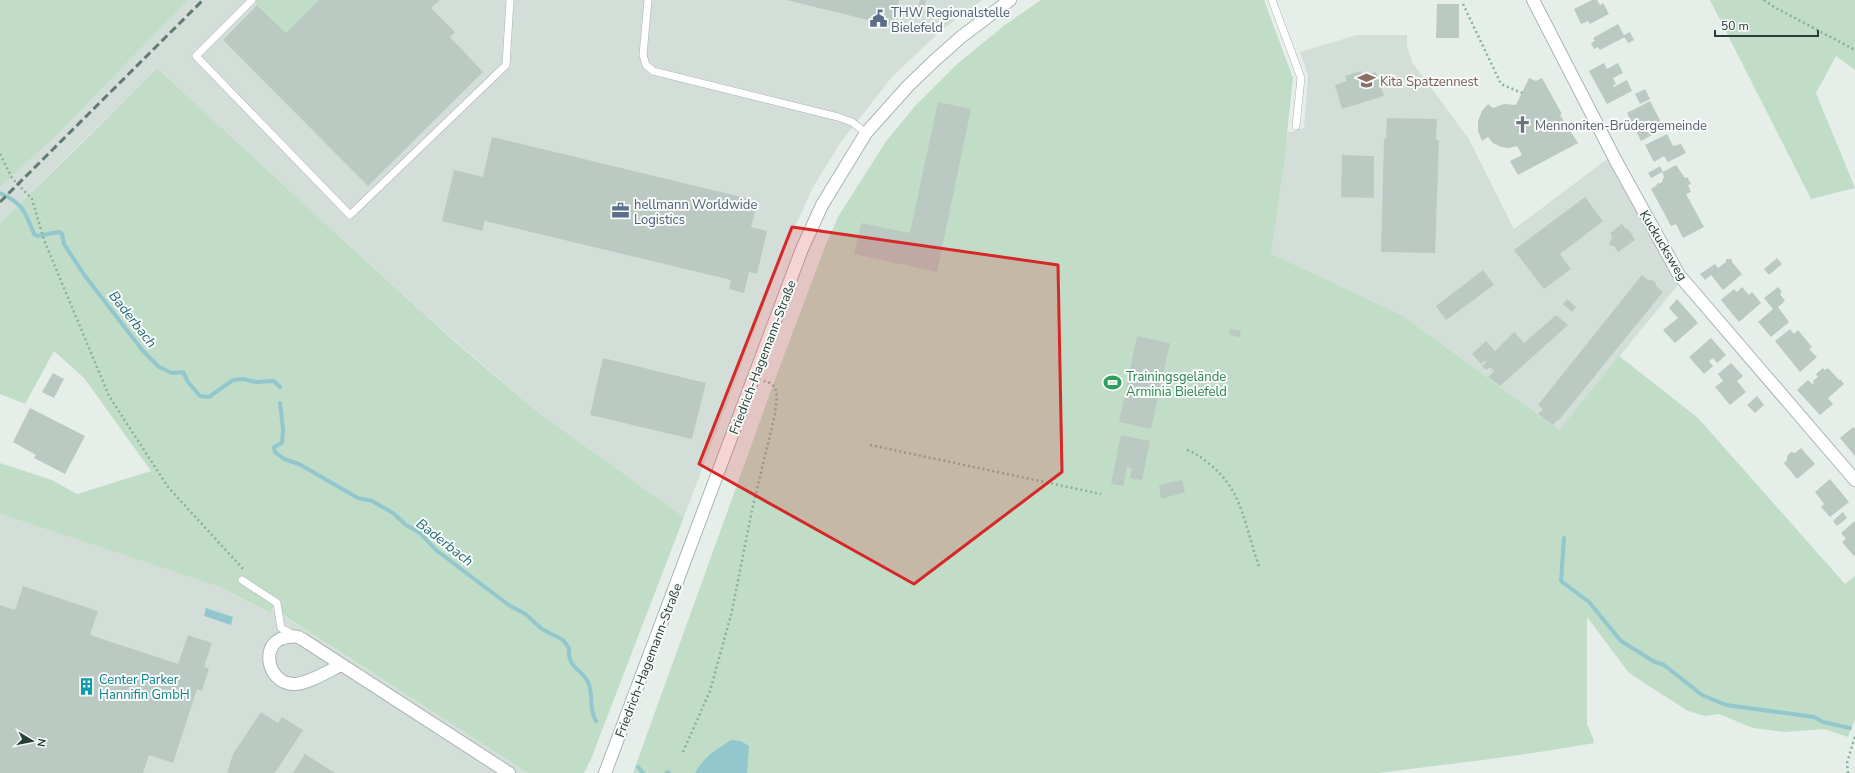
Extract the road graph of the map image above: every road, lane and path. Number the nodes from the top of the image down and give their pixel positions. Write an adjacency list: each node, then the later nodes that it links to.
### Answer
1 (252, 0): 2 (lane)
2 (510, 0)
3 (648, 0): 12 (lane)
4 (1010, 0): 12 (street, Friedrich-Hagemann-Straße)
5 (1272, 0): 11 (lane)
6 (1533, 0): 17 (street, Kuckucksweg)
7 (1764, 0): 9 (path)
8 (1463, 4): 10 (path)
9 (1855, 50)
10 (1522, 93)
11 (1296, 126)
12 (866, 133): 14 (street, Friedrich-Hagemann-Straße)
13 (0, 154): 20 (path)
14 (754, 378): 24 (path); 26 (street, Friedrich-Hagemann-Straße)
15 (870, 445): 18 (path)
16 (1187, 450): 19 (path)
17 (1855, 480)
18 (1101, 494)
19 (1259, 566)
20 (242, 580): 21 (lane)
21 (296, 636): 22 (street); 22 (street)
22 (341, 665): 25 (street)
23 (1855, 736): 27 (path)
24 (683, 752)
25 (509, 773)
26 (605, 773)
27 (1848, 773)

